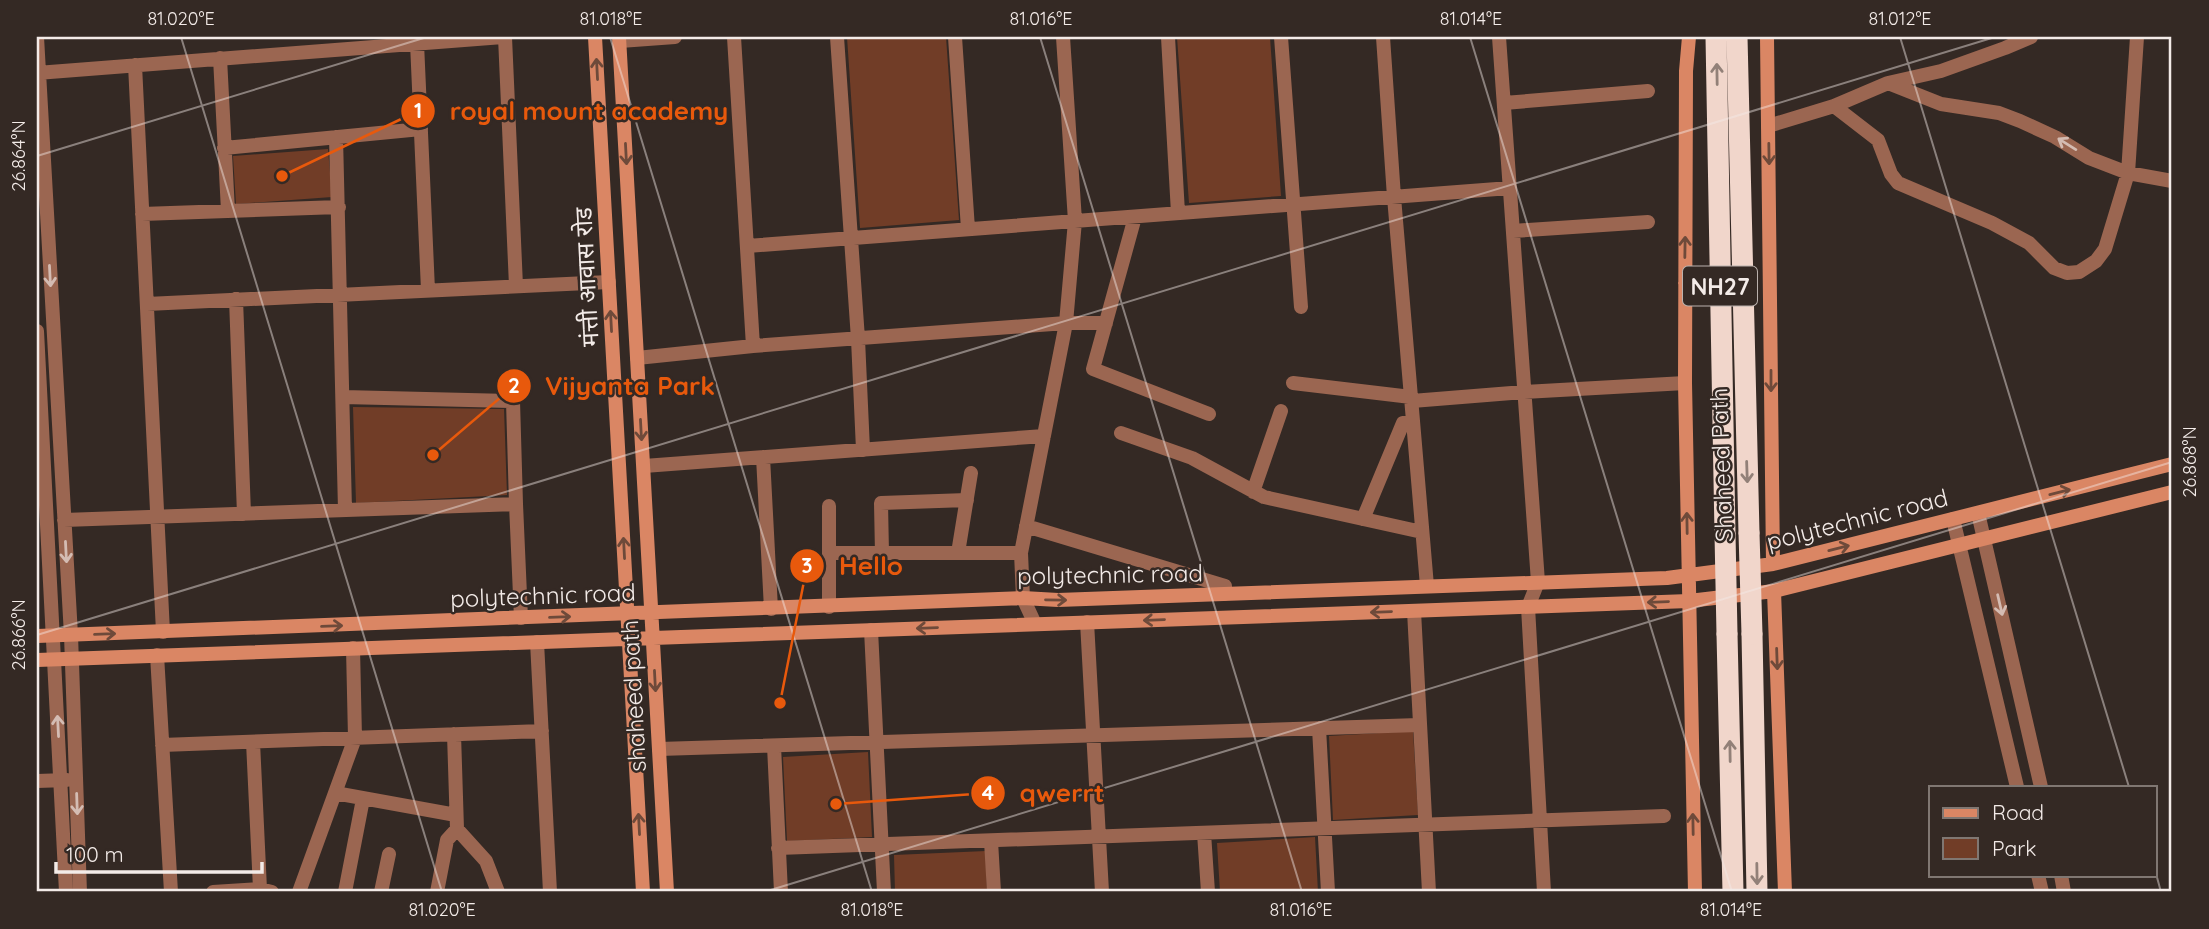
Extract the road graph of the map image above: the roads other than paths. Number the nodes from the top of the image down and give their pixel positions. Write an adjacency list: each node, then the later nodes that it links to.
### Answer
1 (37, 37): 26 (street)
2 (504, 37): 21 (street); 57 (street)
3 (595, 37): 52 (street, मंत्ती आवास रोड, one-way to 3)
4 (675, 37): 20 (street)
5 (734, 37): 51 (street)
6 (837, 37): 49 (street)
7 (955, 37): 47 (street)
8 (1063, 37): 45 (street)
9 (1168, 37): 42 (street)
10 (1280, 37): 39 (street)
11 (1383, 37): 38 (street)
12 (1499, 37): 29 (street)
13 (1681, 37): 25 (street)
14 (1689, 37): 25 (street)
15 (1716, 37): 187 (highway, Shaheed Path / NH27, one-way to 15, bridge)
16 (1737, 37): 188 (highway, Shaheed Path / NH27, one-way to 188, bridge)
17 (1767, 37): 31 (street)
18 (2031, 37): 27 (street)
19 (2137, 37): 35 (street)
20 (620, 39): 68 (street, shaheed path, one-way to 68)
21 (409, 41): 22 (street); 32 (street)
22 (332, 43): 23 (street)
23 (220, 58): 24 (street); 34 (street)
24 (135, 65): 26 (street); 43 (street)
25 (1686, 71): 55 (street, one-way to 25)
26 (38, 73): 50 (street)
27 (1888, 83): 30 (street); 35 (street, one-way to 27)
28 (1648, 91): 29 (street)
29 (1504, 103): 37 (street)
30 (1834, 106): 31 (street); 35 (street)
31 (1768, 126): 54 (street, one-way to 54)
32 (421, 129): 33 (street); 58 (street)
33 (336, 137): 34 (street); 40 (street)
34 (225, 148): 41 (street)
35 (2128, 173): 36 (street)
36 (2172, 181)
37 (1510, 188): 38 (street); 48 (street)
38 (1394, 197): 39 (street); 75 (street)
39 (1292, 205): 42 (street); 62 (street)
40 (339, 207): 41 (street); 59 (street)
41 (228, 211): 43 (street)
42 (1178, 213): 44 (street)
43 (142, 215): 61 (street)
44 (1135, 217): 45 (street); 64 (street)
45 (1075, 221): 47 (street); 63 (street)
46 (1648, 222): 48 (street)
47 (968, 229): 49 (street)
48 (1513, 231): 73 (street)
49 (851, 239): 51 (street); 66 (street)
50 (43, 244): 70 (street, one-way to 70)
51 (747, 246): 67 (street)
52 (609, 282): 57 (street); 119 (street, मंत्ती आवास रोड, one-way to 52)
53 (1755, 282): 54 (street)
54 (1771, 282): 106 (street, one-way to 106)
55 (1685, 283): 56 (street); 72 (street)
56 (1710, 283)
57 (516, 286): 58 (street)
58 (428, 290): 59 (street)
59 (340, 294): 60 (street); 74 (street)
60 (236, 299): 61 (street); 93 (street)
61 (147, 303): 94 (street)
62 (1301, 307)
63 (1066, 323): 64 (street); 66 (street); 80 (street)
64 (1106, 323): 77 (street)
65 (37, 331): 69 (street)
66 (858, 339): 67 (street); 81 (street)
67 (753, 346): 68 (street)
68 (637, 358): 83 (street, shaheed path, one-way to 83)
69 (38, 361): 70 (street); 127 (street)
70 (55, 363): 97 (street)
71 (1293, 383): 75 (street)
72 (1685, 383): 73 (street); 107 (street, one-way to 72)
73 (1524, 391): 75 (street); 108 (street)
74 (343, 397): 89 (street); 91 (street)
75 (1411, 399): 78 (street)
76 (1281, 411): 86 (street)
77 (1209, 414)
78 (1413, 422): 95 (street); 99 (street)
79 (1121, 433): 86 (street)
80 (1044, 436): 81 (street); 98 (street)
81 (863, 450): 82 (street)
82 (763, 457): 83 (street); 116 (street)
83 (643, 466): 118 (street, shaheed path)
84 (2166, 466): 87 (street); 92 (street, polytechnic road, one-way to 84)
85 (971, 474): 88 (street)
86 (1253, 492): 95 (street)
87 (2170, 492): 100 (street)
88 (967, 500): 103 (street); 104 (street)
89 (516, 503): 91 (street); 120 (street)
90 (829, 506): 102 (street)
91 (345, 510): 93 (street)
92 (1978, 513): 96 (street, polytechnic road); 100 (street)
93 (244, 514): 94 (street)
94 (157, 517): 97 (street); 124 (street)
95 (1363, 519): 99 (street)
96 (1953, 519): 101 (street); 106 (street, polytechnic road, one-way to 96)
97 (64, 520): 125 (street, one-way to 125)
98 (1026, 526): 105 (street); 111 (street)
99 (1422, 532): 109 (street)
100 (1984, 538): 101 (street); 151 (street, one-way to 151)
101 (1961, 544): 110 (street); 150 (street)
102 (829, 553): 103 (street); 114 (street)
103 (882, 553): 104 (street)
104 (958, 553): 105 (street)
105 (1021, 553): 112 (street)
106 (1773, 564): 107 (street, polytechnic road)
107 (1688, 575): 108 (street, polytechnic road); 113 (street)
108 (1538, 582): 109 (street, polytechnic road); 115 (street)
109 (1427, 586): 111 (street, polytechnic road)
110 (1774, 591): 113 (street); 189 (street, one-way to 189)
111 (1224, 594): 112 (street, polytechnic road, one-way to 111)
112 (1023, 598): 114 (street, polytechnic road); 122 (street)
113 (1689, 601): 115 (street, one-way to 115); 186 (street, one-way to 113)
114 (829, 607): 116 (street, polytechnic road)
115 (1528, 607): 117 (street); 155 (street)
116 (771, 609): 118 (street, polytechnic road)
117 (1414, 611): 121 (street, one-way to 121); 136 (street)
118 (652, 613): 119 (street, polytechnic road); 128 (street, shaheed path)
119 (628, 614): 120 (street, polytechnic road, one-way to 119); 129 (street, मंत्ती आवास रोड)
120 (520, 618): 124 (street, polytechnic road, one-way to 120)
121 (1087, 622): 122 (street); 140 (street)
122 (1035, 624): 123 (street, one-way to 123)
123 (871, 630): 128 (street); 143 (street)
124 (163, 632): 125 (street, polytechnic road, one-way to 124)
125 (71, 635): 127 (street, polytechnic road); 133 (street)
126 (37, 636): 127 (street, polytechnic road)
127 (53, 636): 134 (street)
128 (653, 638): 129 (street); 146 (street, shaheed path, one-way to 146)
129 (629, 639): 130 (street); 176 (street, मंत्ती आवास रोड, one-way to 129)
130 (537, 642): 131 (street); 138 (street)
131 (353, 648): 132 (street); 141 (street)
132 (157, 655): 133 (street); 144 (street)
133 (72, 658): 134 (street); 147 (street)
134 (54, 659): 135 (street); 148 (street, one-way to 134)
135 (37, 660)
136 (1419, 725): 137 (street); 157 (street)
137 (1319, 729): 140 (street); 158 (street)
138 (542, 731): 139 (street); 175 (street)
139 (454, 734): 141 (street); 156 (street)
140 (1093, 737): 143 (street); 160 (street)
141 (355, 738): 142 (street); 152 (street)
142 (253, 741): 144 (street); 165 (street)
143 (877, 743): 145 (street); 162 (street)
144 (162, 745): 168 (street)
145 (774, 746): 146 (street); 163 (street)
146 (659, 749): 177 (street, shaheed path)
147 (76, 779): 148 (street); 167 (street, one-way to 167)
148 (60, 780): 149 (street); 166 (street)
149 (37, 781)
150 (2017, 786)
151 (2041, 786)
152 (335, 793): 153 (street); 170 (street)
153 (363, 799): 156 (street); 171 (street)
154 (1664, 816): 155 (street)
155 (1540, 821): 157 (street); 185 (street)
156 (456, 822): 173 (street); 174 (street)
157 (1425, 825): 158 (street); 184 (street)
158 (1324, 829): 159 (street); 183 (street)
159 (1204, 833): 160 (street); 182 (street)
160 (1098, 837): 161 (street); 181 (street)
161 (991, 841): 162 (street); 180 (street)
162 (882, 845): 163 (street); 179 (street)
163 (778, 848): 178 (street)
164 (389, 854): 172 (street)
165 (266, 891): 169 (street)
166 (66, 892)
167 (80, 892)
168 (171, 892)
169 (214, 892)
170 (299, 892)
171 (345, 892)
172 (381, 892)
173 (437, 892)
174 (498, 892)
175 (550, 892)
176 (643, 892)
177 (667, 892)
178 (781, 892)
179 (884, 892)
180 (994, 892)
181 (1102, 892)
182 (1208, 892)
183 (1328, 892)
184 (1429, 892)
185 (1544, 892)
186 (1695, 892)
187 (1732, 892)
188 (1757, 892)
189 (1785, 892)

